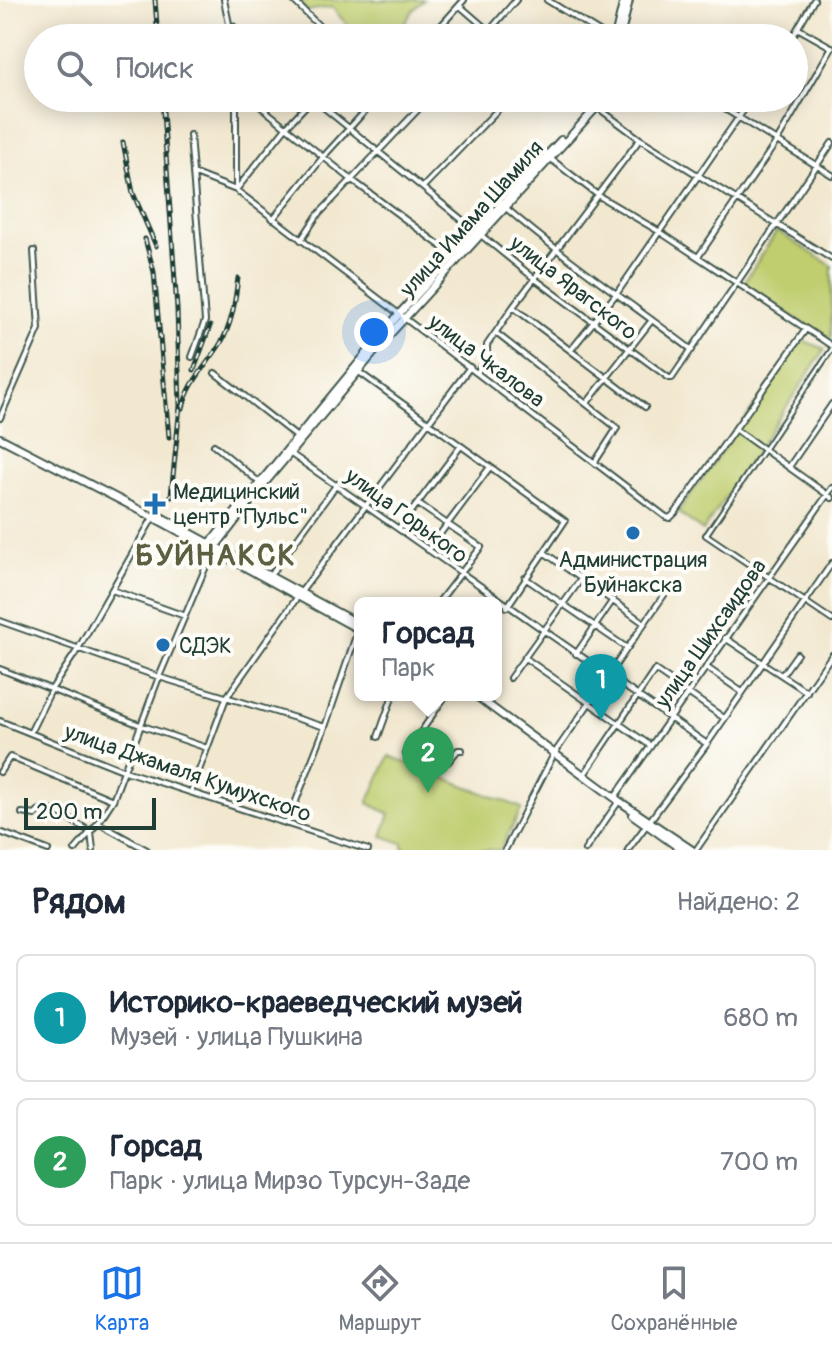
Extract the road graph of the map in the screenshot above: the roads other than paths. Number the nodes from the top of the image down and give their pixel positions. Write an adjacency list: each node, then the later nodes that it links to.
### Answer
1 (224, 0): 9 (street)
2 (293, 0): 10 (street)
3 (464, 0): 8 (street)
4 (516, 0): 13 (street)
5 (547, 0): 14 (street)
6 (626, 0): 15 (main road)
7 (814, 0): 16 (street)
8 (459, 5): 11 (street); 12 (street)
9 (231, 24)
10 (317, 24)
11 (442, 24)
12 (480, 24)
13 (496, 24)
14 (590, 24)
15 (619, 24)
16 (802, 24)
17 (808, 34): 18 (street)
18 (832, 47): 19 (street)
19 (808, 88)
20 (236, 112): 48 (street)
21 (268, 112): 33 (street)
22 (300, 112): 33 (street)
23 (329, 112): 34 (street, улица Ярагского)
24 (364, 112): 34 (street)
25 (416, 112): 39 (street)
26 (495, 112): 47 (street)
27 (587, 112): 41 (main road, улица Имама Шамиля)
28 (610, 112): 36 (street)
29 (729, 112): 32 (street)
30 (743, 112): 32 (street)
31 (794, 112): 37 (street)
32 (739, 118): 37 (street); 44 (street)
33 (287, 126): 40 (street); 48 (street)
34 (349, 129): 39 (street, улица Ярагского); 40 (street)
35 (190, 135): 43 (street)
36 (640, 139): 44 (street); 49 (street)
37 (777, 141): 42 (street); 50 (street)
38 (832, 143): 42 (street)
39 (379, 154): 46 (street); 47 (street, улица Ярагского)
40 (324, 156): 46 (street); 52 (street)
41 (548, 157): 49 (street); 51 (main road, улица Имама Шамиля); 54 (main road, улица Имама Шамиля)
42 (817, 165): 45 (street); 53 (street)
43 (195, 174): 48 (street, улица Чкалова); 75 (street)
44 (701, 175): 50 (street); 55 (street)
45 (832, 175)
46 (352, 180): 56 (street); 59 (street)
47 (423, 187): 54 (street, улица Ярагского)
48 (236, 190): 52 (street, улица Чкалова)
49 (599, 196): 55 (street); 58 (street)
50 (737, 198): 53 (street); 60 (street)
51 (505, 207): 54 (main road, улица Имама Шамиля); 58 (street)
52 (273, 219): 56 (street, улица Чкалова)
53 (777, 224): 61 (street); 63 (street)
54 (477, 232): 59 (main road, улица Имама Шамиля); 62 (street, улица Ярагского); 66 (main road, улица Имама Шамиля)
55 (660, 232): 60 (street); 64 (street)
56 (301, 240): 66 (street, улица Чкалова)
57 (34, 251): 84 (street)
58 (556, 251): 62 (street); 64 (street)
59 (453, 255): 66 (main road, улица Имама Шамиля)
60 (698, 257): 63 (street)
61 (832, 259)
62 (535, 279): 65 (street); 68 (street, улица Ярагского)
63 (737, 283): 69 (street); 74 (street)
64 (617, 293): 67 (street); 68 (street)
65 (513, 307): 70 (street); 73 (street)
66 (403, 315): 76 (street, улица Чкалова); 77 (main road, улица Имама Шамиля); 88 (main road, улица Имама Шамиля)
67 (652, 320): 72 (street); 74 (street)
68 (593, 322): 72 (street, улица Ярагского); 73 (street)
69 (806, 329): 71 (street); 86 (street)
70 (496, 333): 79 (street); 81 (street)
71 (832, 347): 91 (street)
72 (629, 349): 74 (street, улица Ярагского); 80 (street)
73 (571, 350): 80 (street)
74 (692, 350)
75 (192, 357)
76 (470, 367): 79 (street, улица Чкалова); 85 (street)
77 (358, 372): 85 (street); 92 (main road, улица Имама Шамиля)
78 (215, 373): 88 (street)
79 (477, 373): 93 (street, улица Чкалова)
80 (607, 378): 81 (street); 83 (street)
81 (587, 403): 93 (street)
82 (832, 404): 95 (street)
83 (645, 407)
84 (0, 418)
85 (427, 422): 90 (street); 101 (street)
86 (735, 429): 91 (street); 93 (street, улица Чкалова)
87 (0, 436): 102 (main road)
88 (297, 437): 92 (main road, улица Имама Шамиля)
89 (214, 445): 96 (street)
90 (460, 447): 94 (street); 100 (street)
91 (763, 449): 95 (street); 105 (street)
92 (288, 452): 96 (main road, улица Имама Шамиля); 97 (street, улица Горького); 106 (main road, улица Имама Шамиля)
93 (595, 462)
94 (490, 467): 103 (street); 108 (street)
95 (789, 467): 99 (street)
96 (259, 482): 106 (main road, улица Имама Шамиля)
97 (337, 484): 101 (street, улица Горького); 111 (street)
98 (832, 488): 99 (street, улица Шихсаидова)
99 (830, 496): 114 (street, улица Шихсаидова)
100 (418, 504): 103 (street); 104 (street)
101 (367, 506): 104 (street, улица Горького); 116 (street)
102 (154, 516): 106 (main road); 115 (street)
103 (448, 525): 107 (street); 110 (street)
104 (399, 529): 107 (street, улица Горького)
105 (706, 535): 114 (street)
106 (211, 547): 111 (main road); 125 (street, улица Имама Шамиля)
107 (428, 550): 110 (street, улица Горького)
108 (544, 552): 112 (street); 113 (street)
109 (832, 563): 121 (street)
110 (461, 574): 118 (street); 119 (street, улица Горького)
111 (269, 577): 116 (main road)
112 (525, 578): 123 (street); 124 (street)
113 (582, 578): 120 (street); 123 (street)
114 (768, 578): 121 (street); 132 (street, улица Шихсаидова)
115 (112, 590): 125 (street); 135 (street)
116 (299, 594): 129 (main road); 152 (street)
117 (664, 595): 128 (street)
118 (443, 597)
119 (493, 597)
120 (613, 600): 128 (street); 130 (street)
121 (805, 602): 126 (street); 140 (street)
122 (502, 603): 124 (street, улица Горького)
123 (564, 603): 130 (street); 131 (street)
124 (507, 607): 131 (street, улица Горького)
125 (185, 616): 145 (street, улица Имама Шамиля)
126 (832, 620)
127 (0, 621): 135 (street)
128 (644, 623): 134 (street)
129 (354, 625)
130 (596, 626): 134 (street); 136 (street)
131 (544, 632): 136 (street, улица Горького); 139 (street)
132 (725, 638): 140 (street); 141 (street, улица Шихсаидова)
133 (354, 645): 163 (street)
134 (627, 648): 144 (street)
135 (78, 649): 145 (street); 147 (street)
136 (576, 654): 144 (street, улица Горького)
137 (797, 654): 143 (street)
138 (832, 655): 149 (street)
139 (525, 658): 146 (street); 157 (street)
140 (763, 663): 143 (street); 148 (street)
141 (706, 667): 148 (street); 150 (street, улица Шихсаидова)
142 (0, 669): 147 (street)
143 (782, 675): 149 (street)
144 (608, 676): 151 (street, улица Горького); 157 (street)
145 (159, 677): 152 (street); 162 (street, улица Имама Шамиля)
146 (510, 678)
147 (51, 690): 162 (street); 164 (street)
148 (742, 692): 158 (street)
149 (807, 692): 194 (street)
150 (688, 693): 151 (street); 158 (street); 159 (street, улица Шихсаидова)
151 (638, 696): 159 (street, улица Горького); 161 (street)
152 (226, 698): 163 (street); 168 (street)
153 (391, 701): 165 (street)
154 (442, 701): 169 (street)
155 (477, 701): 170 (main road)
156 (483, 701): 170 (main road)
157 (590, 703): 161 (street); 170 (street)
158 (724, 718): 166 (street)
159 (670, 719): 166 (street, улица Горького); 167 (street, улица Шихсаидова)
160 (0, 721): 164 (street, улица Джамаля Кумухского)
161 (619, 724): 167 (street); 173 (street)
162 (140, 725): 168 (street); 171 (street, улица Имама Шамиля)
163 (325, 727): 179 (street)
164 (30, 733): 171 (street, улица Джамаля Кумухского)
165 (378, 737)
166 (707, 744): 180 (street)
167 (651, 746): 176 (street, улица Шихсаидова)
168 (207, 748): 174 (street)
169 (462, 750)
170 (554, 755): 173 (main road); 176 (main road); 190 (street)
171 (125, 771): 174 (street, улица Джамаля Кумухского); 175 (street, улица Имама Шамиля)
172 (0, 772): 175 (street)
173 (584, 775): 176 (main road)
174 (191, 792): 179 (street, улица Джамаля Кумухского)
175 (113, 800): 178 (street, улица Имама Шамиля)
176 (617, 801): 180 (main road); 191 (street, улица Шихсаидова)
177 (22, 813): 182 (street)
178 (98, 823): 182 (street, улица Имама Шамиля); 187 (street)
179 (287, 824): 183 (street, улица Джамаля Кумухского)
180 (649, 824): 192 (street); 193 (main road); 194 (main road)
181 (0, 832): 184 (street)
182 (91, 832): 185 (street, улица Имама Шамиля); 186 (street)
183 (341, 841): 188 (street); 189 (street, улица Джамаля Кумухского)
184 (48, 850)
185 (75, 850)
186 (93, 850)
187 (147, 850)
188 (338, 850)
189 (368, 850)
190 (505, 850)
191 (585, 850)
192 (628, 850)
193 (682, 850)
194 (694, 850)

